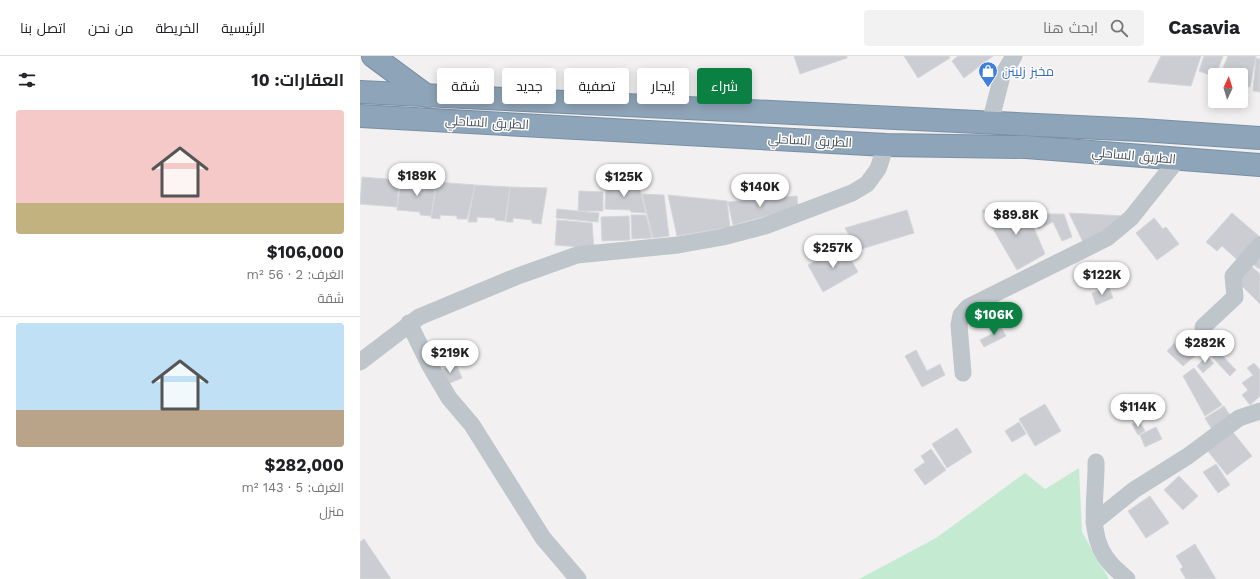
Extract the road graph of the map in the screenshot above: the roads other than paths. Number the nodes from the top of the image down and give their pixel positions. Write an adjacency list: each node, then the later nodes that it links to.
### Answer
1 (373, 56): 4 (highway)
2 (1014, 56): 6 (street)
3 (360, 92): 4 (highway, الطريق الساحلي)
4 (427, 96): 6 (highway, الطريق الساحلي)
5 (360, 116): 9 (highway, الطريق الساحلي)
6 (990, 123): 7 (highway, الطريق الساحلي)
7 (1141, 130): 8 (highway, الطريق الساحلي); 10 (highway)
8 (1260, 138)
9 (886, 145): 10 (highway, الطريق الساحلي); 14 (street)
10 (1138, 155): 11 (highway, الطريق الساحلي)
11 (1178, 159): 12 (highway, الطريق الساحلي); 17 (street)
12 (1260, 165)
13 (1260, 245): 15 (street)
14 (409, 323): 16 (street); 21 (street)
15 (1203, 327)
16 (360, 362)
17 (963, 373)
18 (1260, 411): 20 (street)
19 (1096, 462): 20 (street)
20 (1094, 522): 22 (street)
21 (578, 579)
22 (1127, 579)

